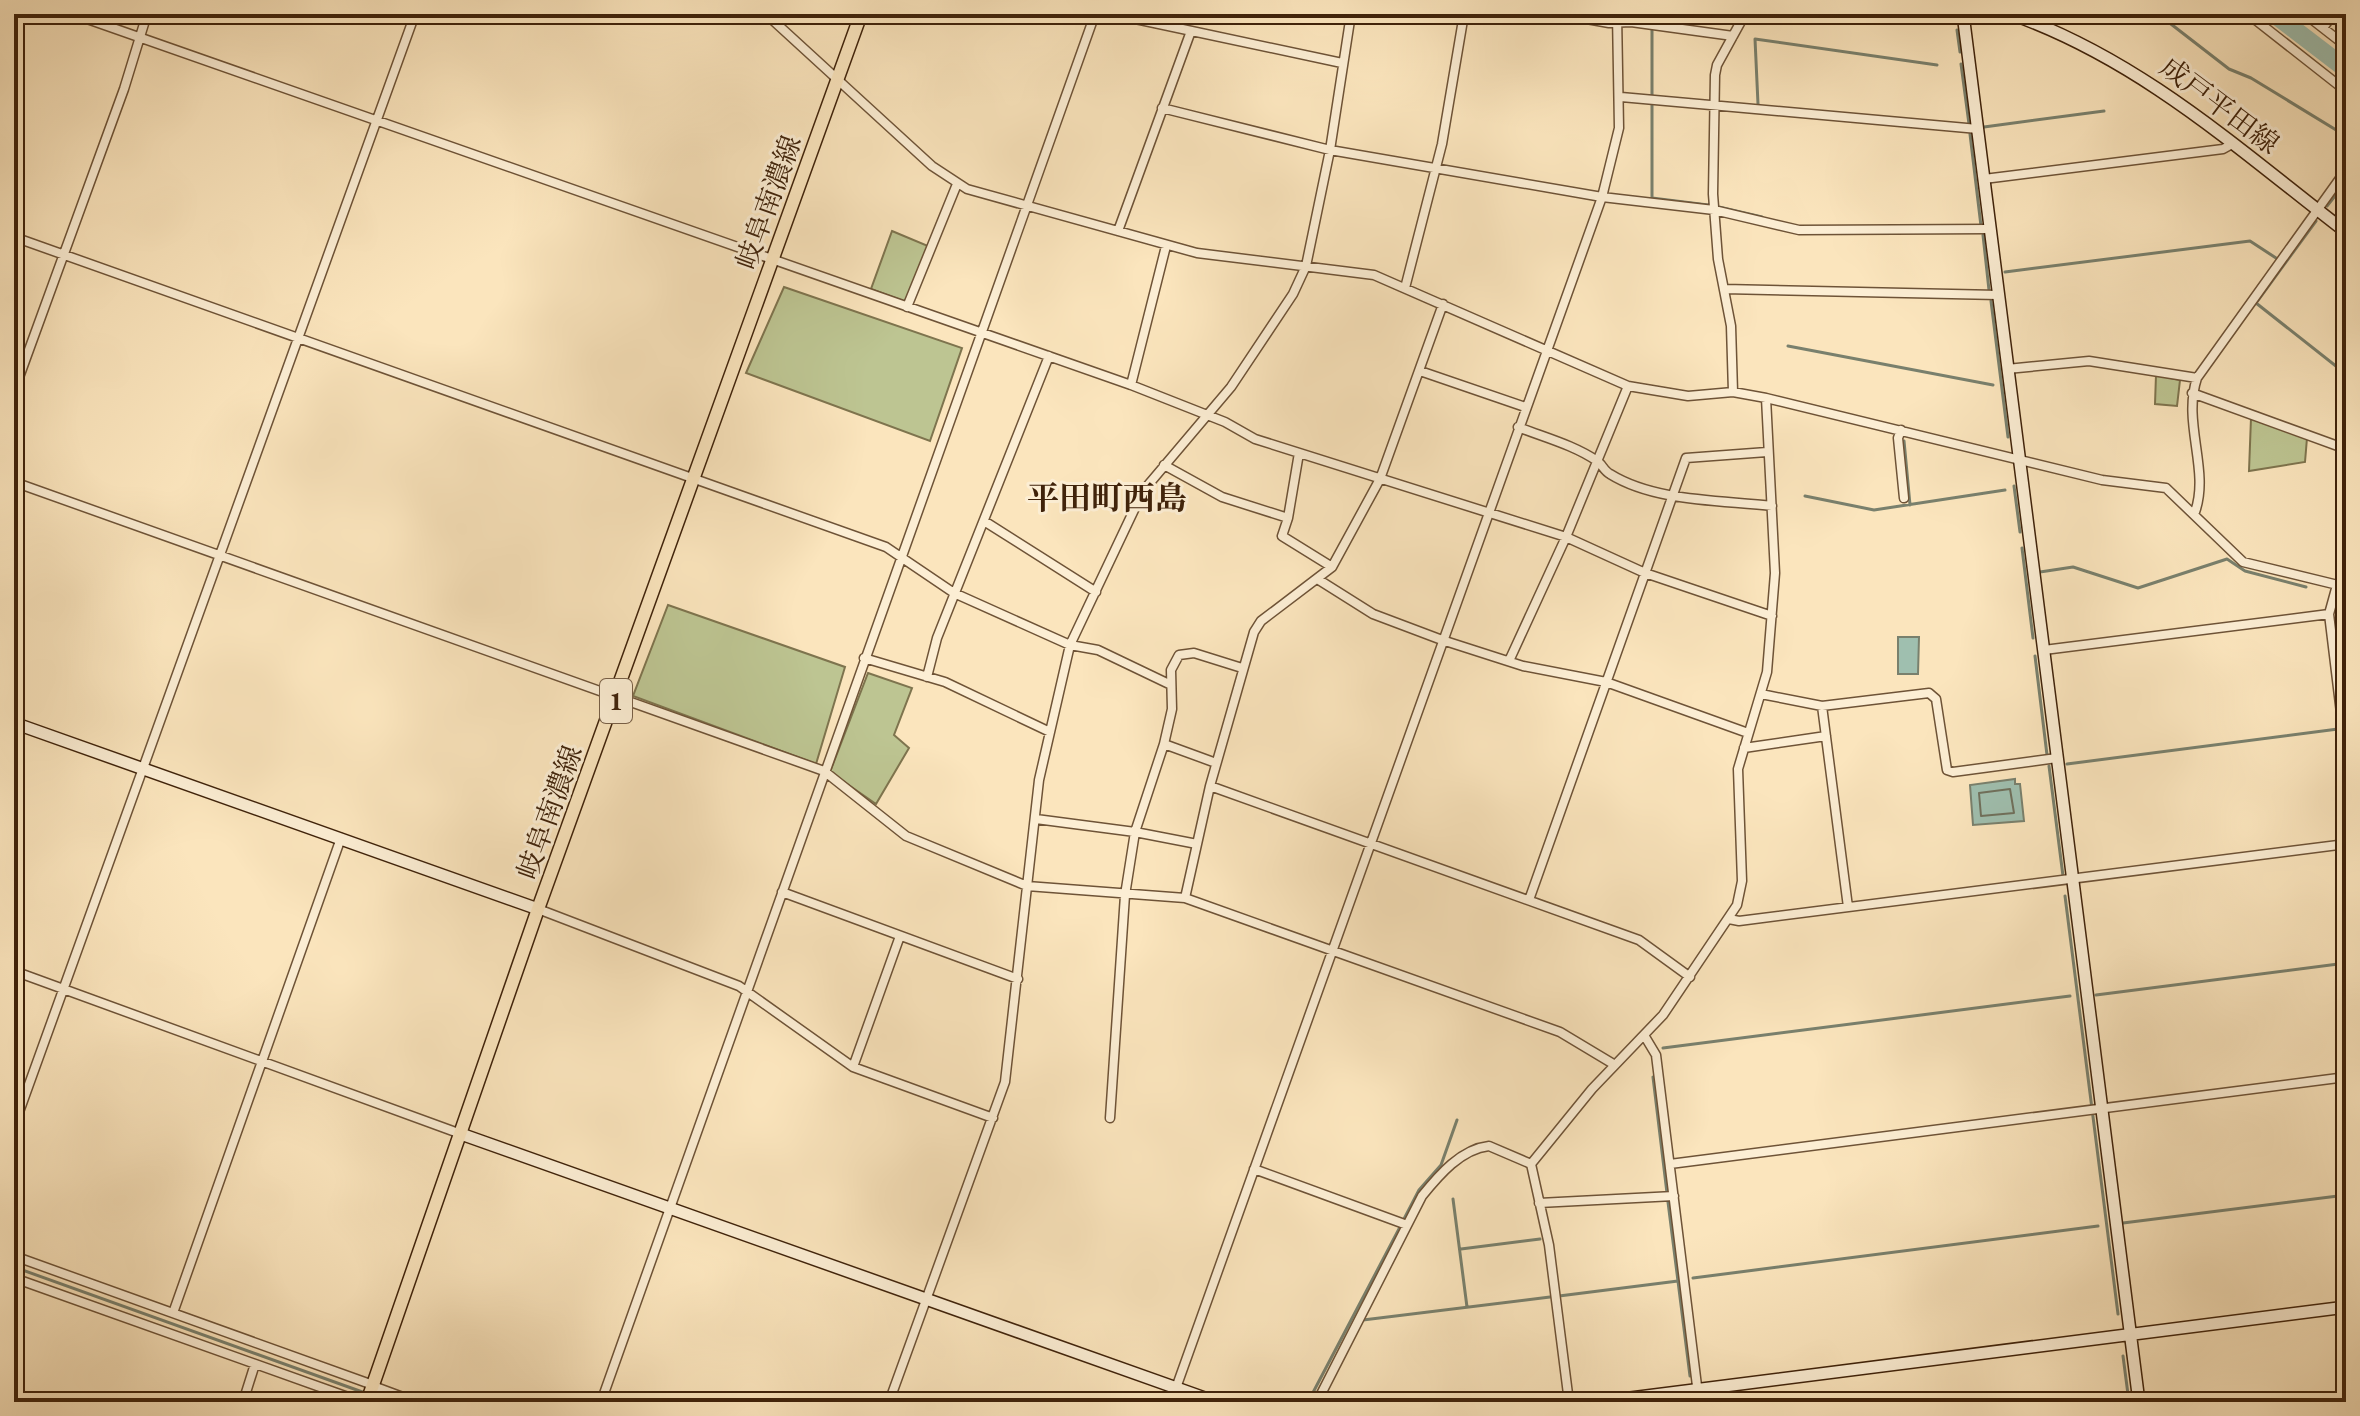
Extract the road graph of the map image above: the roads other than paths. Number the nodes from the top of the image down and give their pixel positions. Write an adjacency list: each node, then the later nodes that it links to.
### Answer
1 (73, 14): 22 (street)
2 (147, 14): 22 (street)
3 (415, 14): 30 (street)
4 (766, 14): 25 (street)
5 (861, 14): 25 (main road, 岐阜南濃線 / 1)
6 (1095, 14): 39 (street)
7 (1112, 14): 20 (street)
8 (1351, 14): 24 (street)
9 (1464, 14): 34 (street)
10 (1559, 14): 17 (street)
11 (1745, 14): 21 (street)
12 (1963, 14): 31 (street)
13 (2011, 14): 18 (street, 成戸平田線)
14 (2248, 14): 26 (street)
15 (2305, 14): 19 (street)
16 (2333, 14): 19 (street)
17 (1617, 18): 21 (street); 27 (street)
18 (2040, 18): 32 (street, 成戸平田線)
19 (2323, 28): 23 (street)
20 (1191, 31): 24 (street); 29 (street)
21 (1733, 36): 28 (street)
22 (140, 37): 30 (street); 47 (street)
23 (2346, 46)
24 (1342, 63): 33 (street)
25 (838, 80): 37 (street); 48 (main road, 岐阜南濃線 / 1)
26 (2346, 91)
27 (1621, 97): 28 (street); 38 (street)
28 (1714, 104): 31 (street); 41 (street)
29 (1162, 108): 33 (street); 43 (street)
30 (376, 122): 48 (street); 56 (street)
31 (1978, 129): 36 (street)
32 (2232, 144): 36 (street); 40 (street, 成戸平田線)
33 (1330, 150): 34 (street); 49 (street)
34 (1436, 166): 38 (street); 50 (street)
35 (2346, 170): 40 (street)
36 (1984, 179): 42 (street)
37 (957, 184): 39 (street); 54 (street)
38 (1602, 197): 41 (street); 57 (street)
39 (1026, 207): 43 (street); 55 (street)
40 (2317, 209): 44 (street, 成戸平田線); 61 (street)
41 (1714, 210): 42 (street); 51 (street)
42 (1990, 229): 52 (street)
43 (1118, 231): 46 (street)
44 (2346, 232)
45 (14, 237): 47 (street)
46 (1166, 246): 49 (street); 62 (street)
47 (62, 255): 56 (street); 64 (street)
48 (772, 260): 54 (street); 79 (main road, 岐阜南濃線 / 1)
49 (1306, 266): 50 (street); 69 (street)
50 (1405, 288): 53 (street)
51 (1724, 289): 52 (street); 65 (street)
52 (1998, 295): 59 (street)
53 (1443, 304): 57 (street); 60 (street)
54 (907, 307): 55 (street)
55 (981, 333): 58 (street); 89 (street)
56 (299, 340): 79 (street); 90 (street)
57 (1545, 351): 63 (street); 68 (street)
58 (1049, 356): 62 (street); 87 (street)
59 (2007, 369): 61 (street); 75 (street)
60 (1420, 371): 68 (street); 78 (street)
61 (2197, 378): 66 (street)
62 (1131, 385): 69 (street)
63 (1628, 386): 65 (street); 76 (street)
64 (14, 391)
65 (1733, 392): 67 (street)
66 (2192, 393): 72 (street); 84 (street)
67 (1766, 398): 71 (street); 73 (street)
68 (1525, 407): 70 (street)
69 (1209, 416): 74 (street); 77 (street)
70 (1518, 427): 76 (street); 85 (street)
71 (1901, 430): 75 (street); 82 (street)
72 (2346, 449)
73 (1767, 452): 81 (street); 83 (street)
74 (1299, 453): 78 (street); 86 (street)
75 (2019, 459): 84 (street); 101 (street)
76 (1598, 461): 81 (street); 88 (street)
77 (1164, 465): 86 (street); 95 (street)
78 (1380, 479): 85 (street); 91 (street)
79 (694, 481): 89 (street); 110 (main road, 岐阜南濃線 / 1)
80 (14, 482): 90 (street)
81 (1672, 495): 83 (street); 92 (street)
82 (1904, 498)
83 (1772, 506): 98 (street)
84 (2195, 512): 94 (street)
85 (1487, 513): 88 (street); 99 (street)
86 (1288, 518): 91 (street)
87 (984, 521): 95 (street); 96 (street)
88 (1566, 537): 92 (street); 103 (street)
89 (901, 555): 96 (street); 102 (street)
90 (220, 556): 110 (street); 121 (street)
91 (1332, 567): 93 (street)
92 (1645, 573): 98 (street); 107 (street)
93 (1319, 580): 99 (street); 104 (street)
94 (2342, 586): 97 (street)
95 (1096, 592): 100 (street)
96 (954, 593): 100 (street); 105 (street)
97 (2329, 614): 101 (street); 106 (street)
98 (1772, 616): 109 (street)
99 (1442, 640): 103 (street); 127 (street)
100 (1070, 645): 108 (street); 113 (street)
101 (2044, 650): 119 (street)
102 (864, 658): 105 (street); 122 (street)
103 (1509, 661): 107 (street)
104 (1242, 668): 108 (street); 120 (street)
105 (927, 677): 113 (street)
106 (2342, 679): 118 (street)
107 (1606, 682): 114 (street); 135 (street)
108 (1169, 684): 116 (street)
109 (1761, 694): 111 (street); 114 (street)
110 (617, 697): 122 (street); 137 (main road, 岐阜南濃線 / 1)
111 (1822, 706): 115 (street); 119 (street)
112 (14, 723): 121 (street)
113 (1050, 732): 124 (street)
114 (1748, 733): 117 (street)
115 (1826, 736): 117 (street); 136 (street)
116 (1164, 744): 120 (street); 125 (street)
117 (1744, 748): 138 (street)
118 (2346, 754)
119 (2057, 758): 130 (street)
120 (1216, 763): 123 (street)
121 (143, 768): 126 (street); 144 (street)
122 (824, 771): 131 (street); 132 (street)
123 (1210, 786): 127 (street); 128 (street)
124 (1036, 819): 125 (street); 131 (street)
125 (1135, 832): 128 (street); 133 (street)
126 (341, 838): 137 (street); 147 (street)
127 (1370, 843): 135 (street); 140 (street)
128 (1197, 844): 134 (street)
129 (2346, 844): 130 (street)
130 (2073, 879): 136 (street); 151 (street)
131 (1027, 886): 133 (street); 143 (street)
132 (782, 892): 139 (street); 145 (street)
133 (1125, 895): 134 (street); 153 (street)
134 (1185, 898): 140 (street)
135 (1529, 900): 142 (street)
136 (1848, 907): 138 (street)
137 (538, 909): 145 (street); 155 (main road, 岐阜南濃線 / 1)
138 (1729, 919): 142 (street)
139 (900, 936): 143 (street); 149 (street)
140 (1331, 950): 148 (street); 158 (street)
141 (14, 971): 144 (street)
142 (1690, 977): 146 (street)
143 (1018, 979): 152 (street)
144 (64, 988): 147 (street); 154 (street)
145 (748, 991): 149 (street); 161 (street)
146 (1644, 1035): 148 (street); 157 (street)
147 (263, 1063): 155 (street); 167 (street)
148 (1615, 1065): 156 (street)
149 (853, 1067): 152 (street)
150 (2346, 1077): 151 (street)
151 (2095, 1109): 157 (street); 168 (street)
152 (993, 1118): 165 (street)
153 (1110, 1118)
154 (14, 1126)
155 (461, 1134): 161 (street); 171 (main road, 岐阜南濃線 / 1)
156 (1531, 1164): 160 (street); 162 (street)
157 (1670, 1164): 159 (street)
158 (1254, 1169): 162 (street); 170 (street)
159 (1674, 1196): 160 (street); 172 (street)
160 (1539, 1203): 180 (street)
161 (670, 1207): 165 (street); 175 (street)
162 (1407, 1225): 179 (street)
163 (14, 1256): 167 (street)
164 (14, 1278): 169 (street)
165 (929, 1299): 170 (street); 176 (street)
166 (2346, 1307): 168 (street)
167 (173, 1313): 171 (street)
168 (2130, 1334): 172 (street); 182 (street)
169 (255, 1364): 171 (street); 173 (street)
170 (1176, 1388): 177 (street); 178 (street)
171 (369, 1393): 174 (street)
172 (1698, 1396): 181 (street)
173 (243, 1402)
174 (416, 1402)
175 (601, 1402)
176 (889, 1402)
177 (1171, 1402)
178 (1216, 1402)
179 (1317, 1402)
180 (1569, 1402)
181 (1599, 1402)
182 (2139, 1402)

